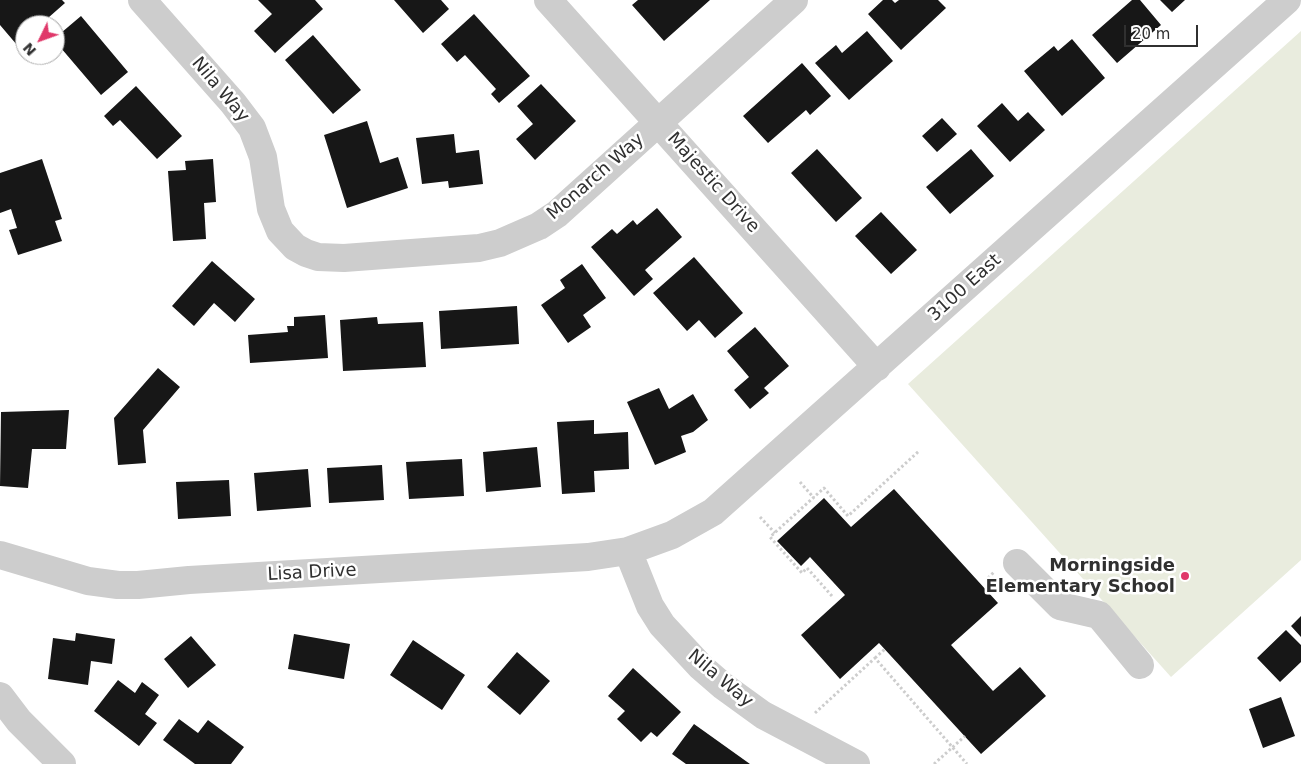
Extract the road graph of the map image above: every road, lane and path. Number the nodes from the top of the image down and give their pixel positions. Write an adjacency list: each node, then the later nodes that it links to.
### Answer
1 (142, 0): 6 (street, Nila Way)
2 (548, 0): 5 (street, Majestic Drive)
3 (794, 0): 5 (street, Monarch Way)
4 (1287, 0): 7 (street, 3100 East)
5 (658, 122): 6 (street, Monarch Way); 7 (street, Majestic Drive)
6 (295, 247)
7 (877, 367): 13 (street, 3100 East)
8 (919, 451): 10 (path)
9 (800, 482): 10 (path)
10 (814, 498): 12 (path)
11 (760, 517): 12 (path)
12 (775, 533): 16 (path)
13 (628, 551): 14 (street, Lisa Drive); 25 (street, Nila Way)
14 (0, 556)
15 (1017, 563): 19 (street)
16 (832, 596)
17 (885, 649): 18 (path)
18 (875, 658): 21 (path); 23 (path)
19 (1140, 665)
20 (0, 696): 24 (street)
21 (813, 714)
22 (965, 736): 23 (path)
23 (952, 747): 26 (path); 27 (path)
24 (62, 764)
25 (856, 764)
26 (934, 764)
27 (966, 764)

